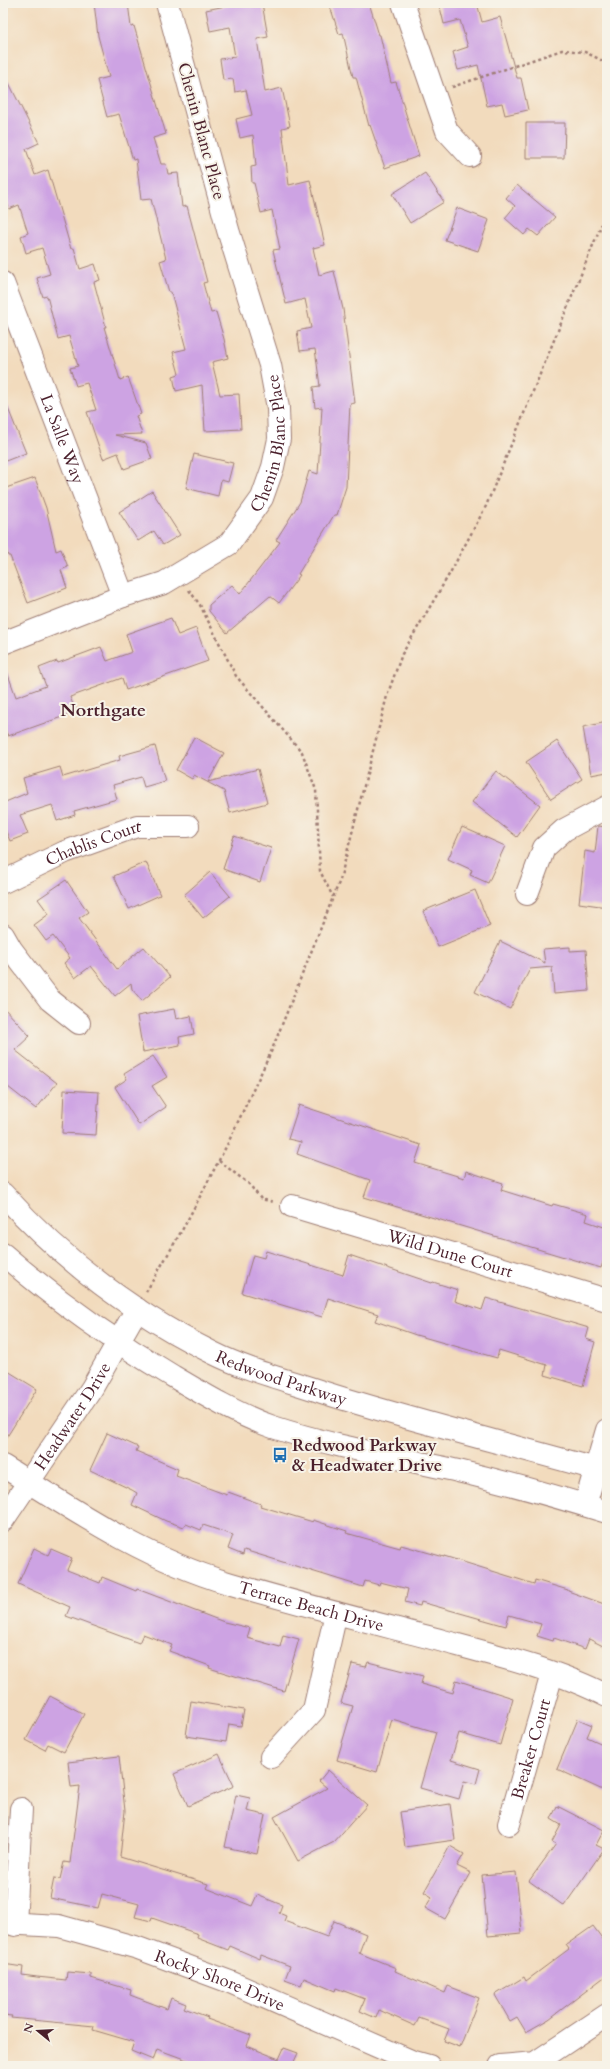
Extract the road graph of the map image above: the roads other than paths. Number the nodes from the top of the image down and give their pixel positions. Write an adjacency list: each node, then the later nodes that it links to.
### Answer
1 (167, 3): 5 (street, Chenin Blanc Place)
2 (403, 3): 3 (street)
3 (470, 156)
4 (3, 283): 5 (street, La Salle Way)
5 (123, 596): 6 (street, Chenin Blanc Place)
6 (3, 643)
7 (607, 807): 10 (street)
8 (188, 826): 9 (street, Chablis Court)
9 (3, 882)
10 (527, 894)
11 (3, 935): 12 (street)
12 (78, 1023)
13 (3, 1194): 17 (street, Redwood Parkway)
14 (292, 1206): 16 (street, Wild Dune Court)
15 (3, 1254): 18 (street)
16 (607, 1300)
17 (137, 1308): 18 (street, Headwater Drive); 21 (street, Redwood Parkway)
18 (118, 1343): 22 (street, Headwater Drive); 23 (street)
19 (607, 1430): 21 (street)
20 (3, 1466): 22 (street, Terrace Beach Drive)
21 (601, 1471): 23 (street)
22 (29, 1482): 25 (street, Headwater Drive); 26 (street, Terrace Beach Drive)
23 (585, 1505): 24 (street)
24 (607, 1512)
25 (3, 1520)
26 (336, 1613): 27 (street, Terrace Beach Drive); 29 (street)
27 (552, 1674): 28 (street, Terrace Beach Drive); 31 (street, Breaker Court)
28 (607, 1696)
29 (271, 1757)
30 (21, 1809): 32 (street)
31 (509, 1824)
32 (9, 1924): 34 (street, Rocky Shore Drive)
33 (607, 2015): 35 (street)
34 (429, 2066)
35 (500, 2066)

